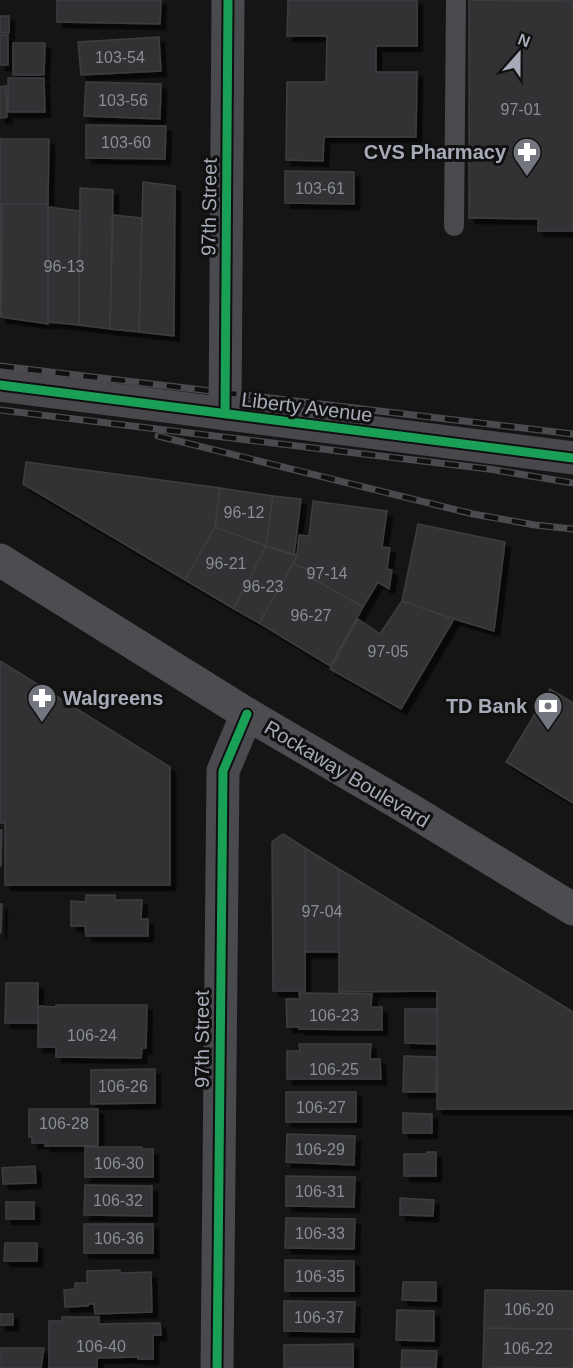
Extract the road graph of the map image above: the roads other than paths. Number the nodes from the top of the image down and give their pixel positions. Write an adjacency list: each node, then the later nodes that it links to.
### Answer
1 (228, 0): 5 (street, 97th Street)
2 (456, 0): 3 (lane)
3 (454, 226)
4 (0, 385): 5 (street, Liberty Avenue)
5 (225, 414): 6 (street, Liberty Avenue)
6 (573, 459)
7 (0, 560): 8 (main road, Rockaway Boulevard)
8 (247, 714): 9 (main road, Rockaway Boulevard); 10 (street, 97th Street)
9 (573, 909)
10 (217, 1368)

